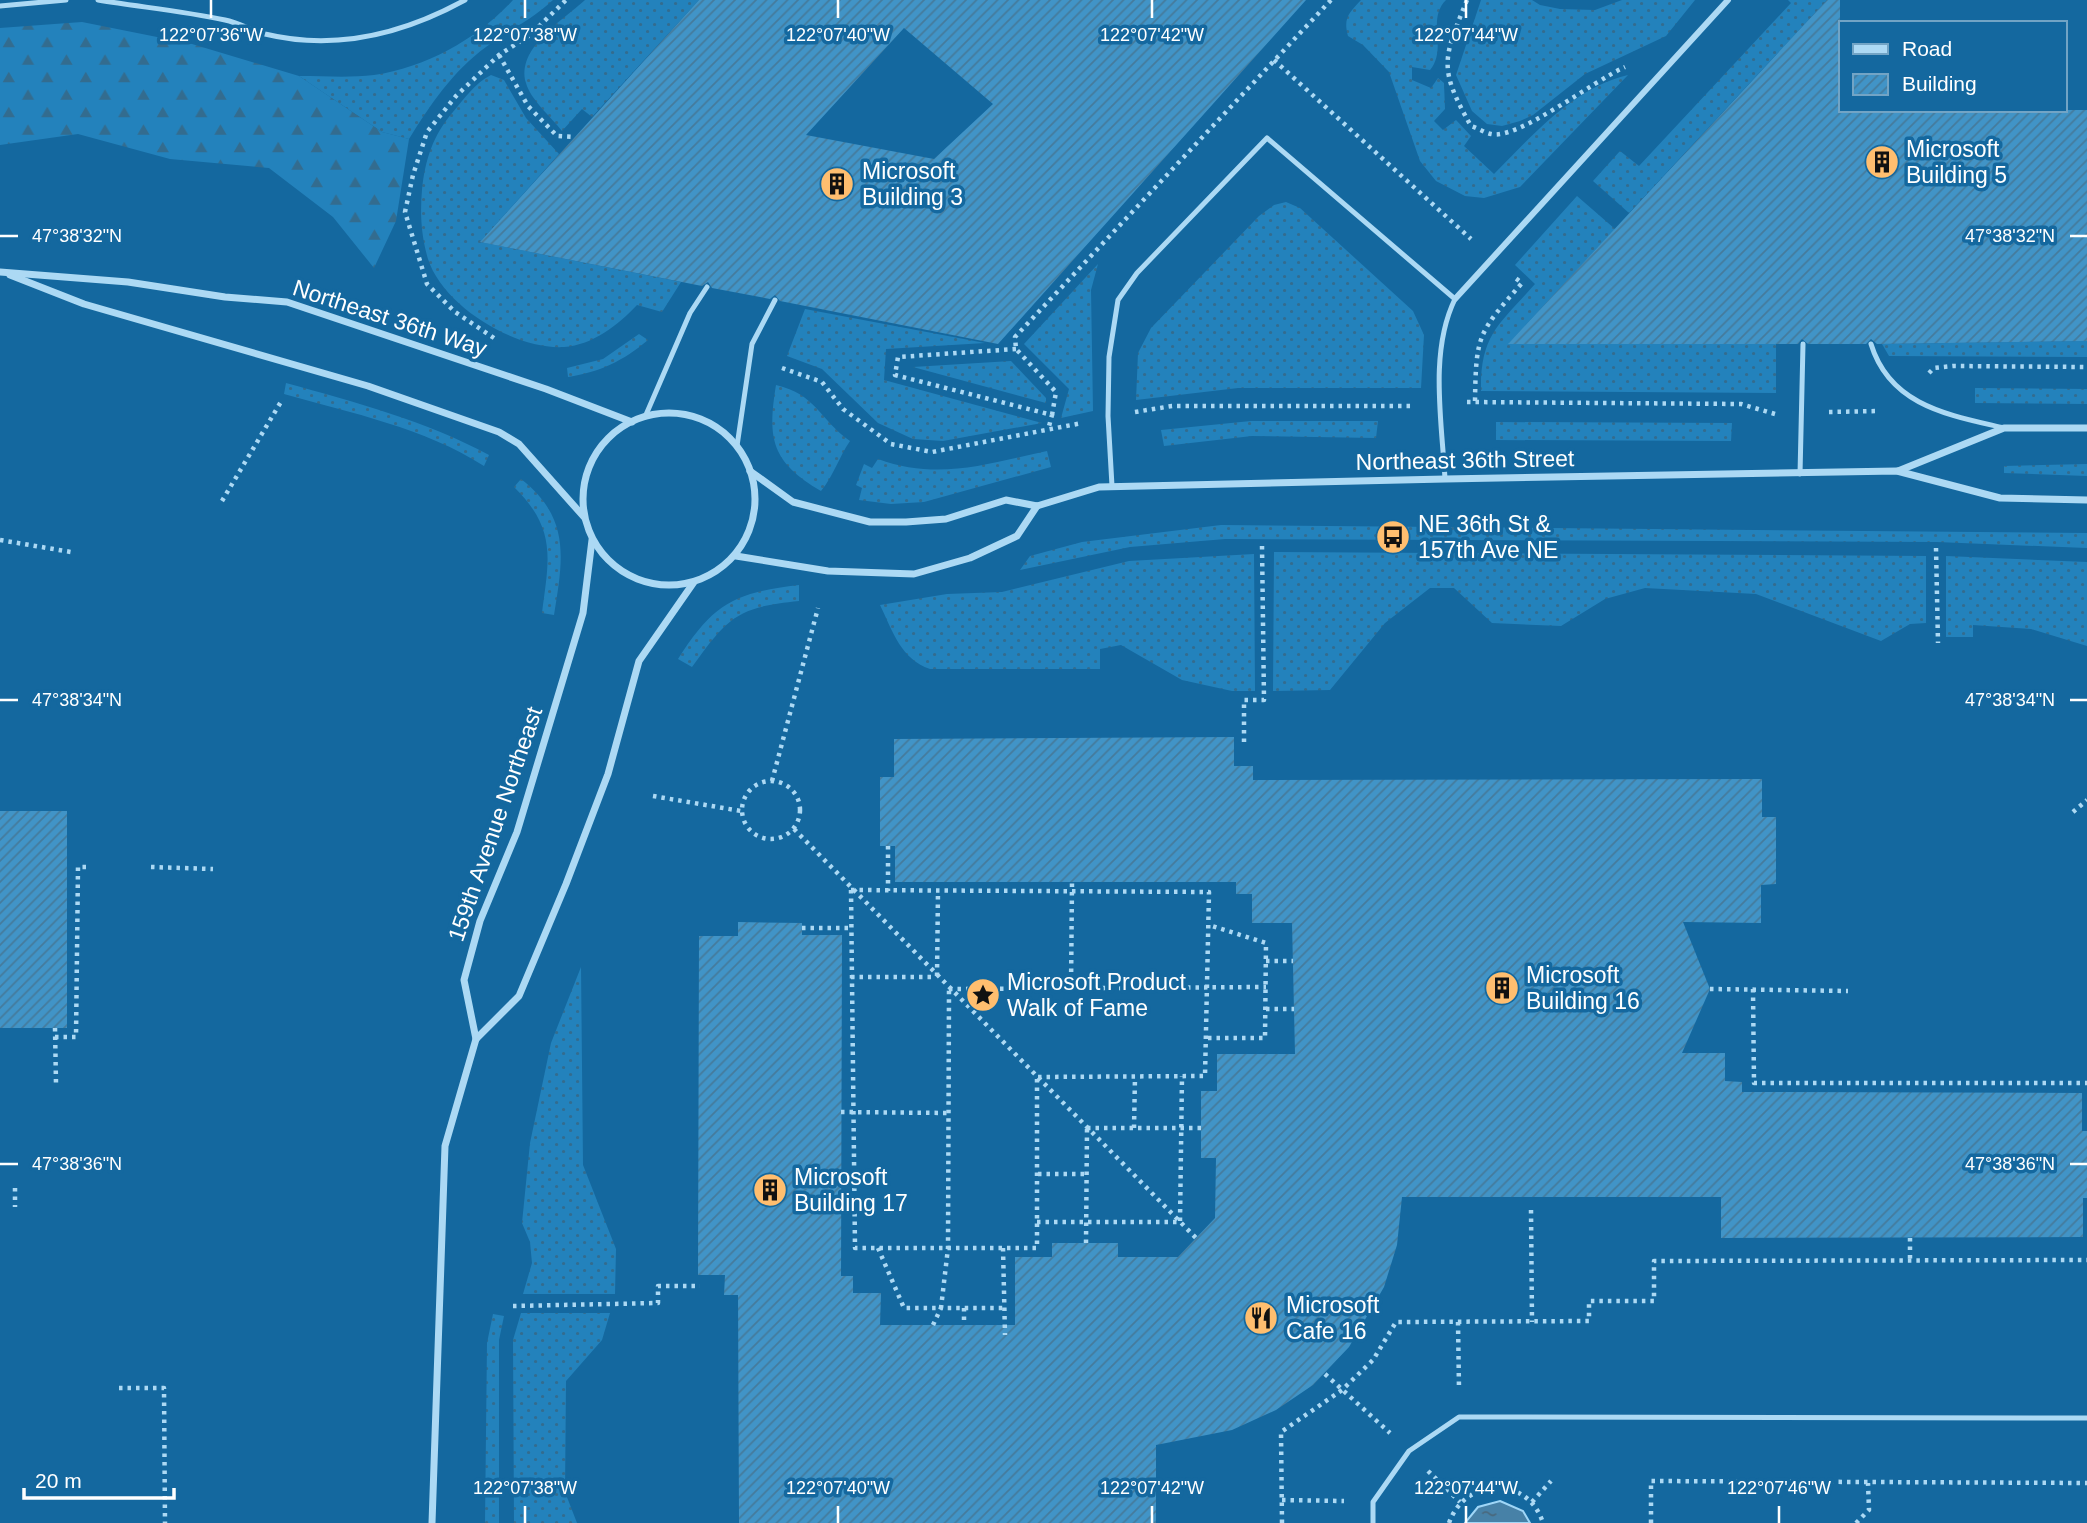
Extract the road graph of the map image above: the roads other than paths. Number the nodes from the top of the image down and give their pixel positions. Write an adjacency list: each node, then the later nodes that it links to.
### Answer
1 (66, 0): 5 (lane)
2 (98, 0): 3 (lane)
3 (465, 0)
4 (1728, 0): 8 (street)
5 (0, 6)
6 (1, 272): 13 (street, Northeast 36th Way); 24 (street, Northeast 36th Way)
7 (707, 287): 12 (lane)
8 (1455, 299): 20 (lane); 21 (lane)
9 (775, 300): 16 (lane)
10 (1803, 344): 19 (lane)
11 (1871, 344): 14 (lane)
12 (645, 417): 13 (street); 16 (street)
13 (632, 422): 24 (street)
14 (2004, 428): 15 (street, Northeast 36th Street); 18 (street, Northeast 36th Street)
15 (2087, 428)
16 (737, 446): 17 (street)
17 (750, 471): 23 (street, Northeast 36th Street); 26 (street)
18 (1897, 471): 19 (street, Northeast 36th Street); 22 (street, Northeast 36th Street)
19 (1800, 475): 20 (street, Northeast 36th Street)
20 (1445, 479): 21 (street, Northeast 36th Street)
21 (1112, 486): 23 (street, Northeast 36th Street)
22 (2087, 500)
23 (1037, 506): 26 (street)
24 (584, 517): 25 (street)
25 (592, 539): 27 (street); 28 (street, 159th Avenue Northeast)
26 (736, 556): 27 (street)
27 (694, 582): 28 (street, 159th Avenue Northeast)
28 (477, 1039): 30 (street, 159th Avenue Northeast)
29 (2087, 1418): 31 (lane)
30 (432, 1523)
31 (1373, 1523)

